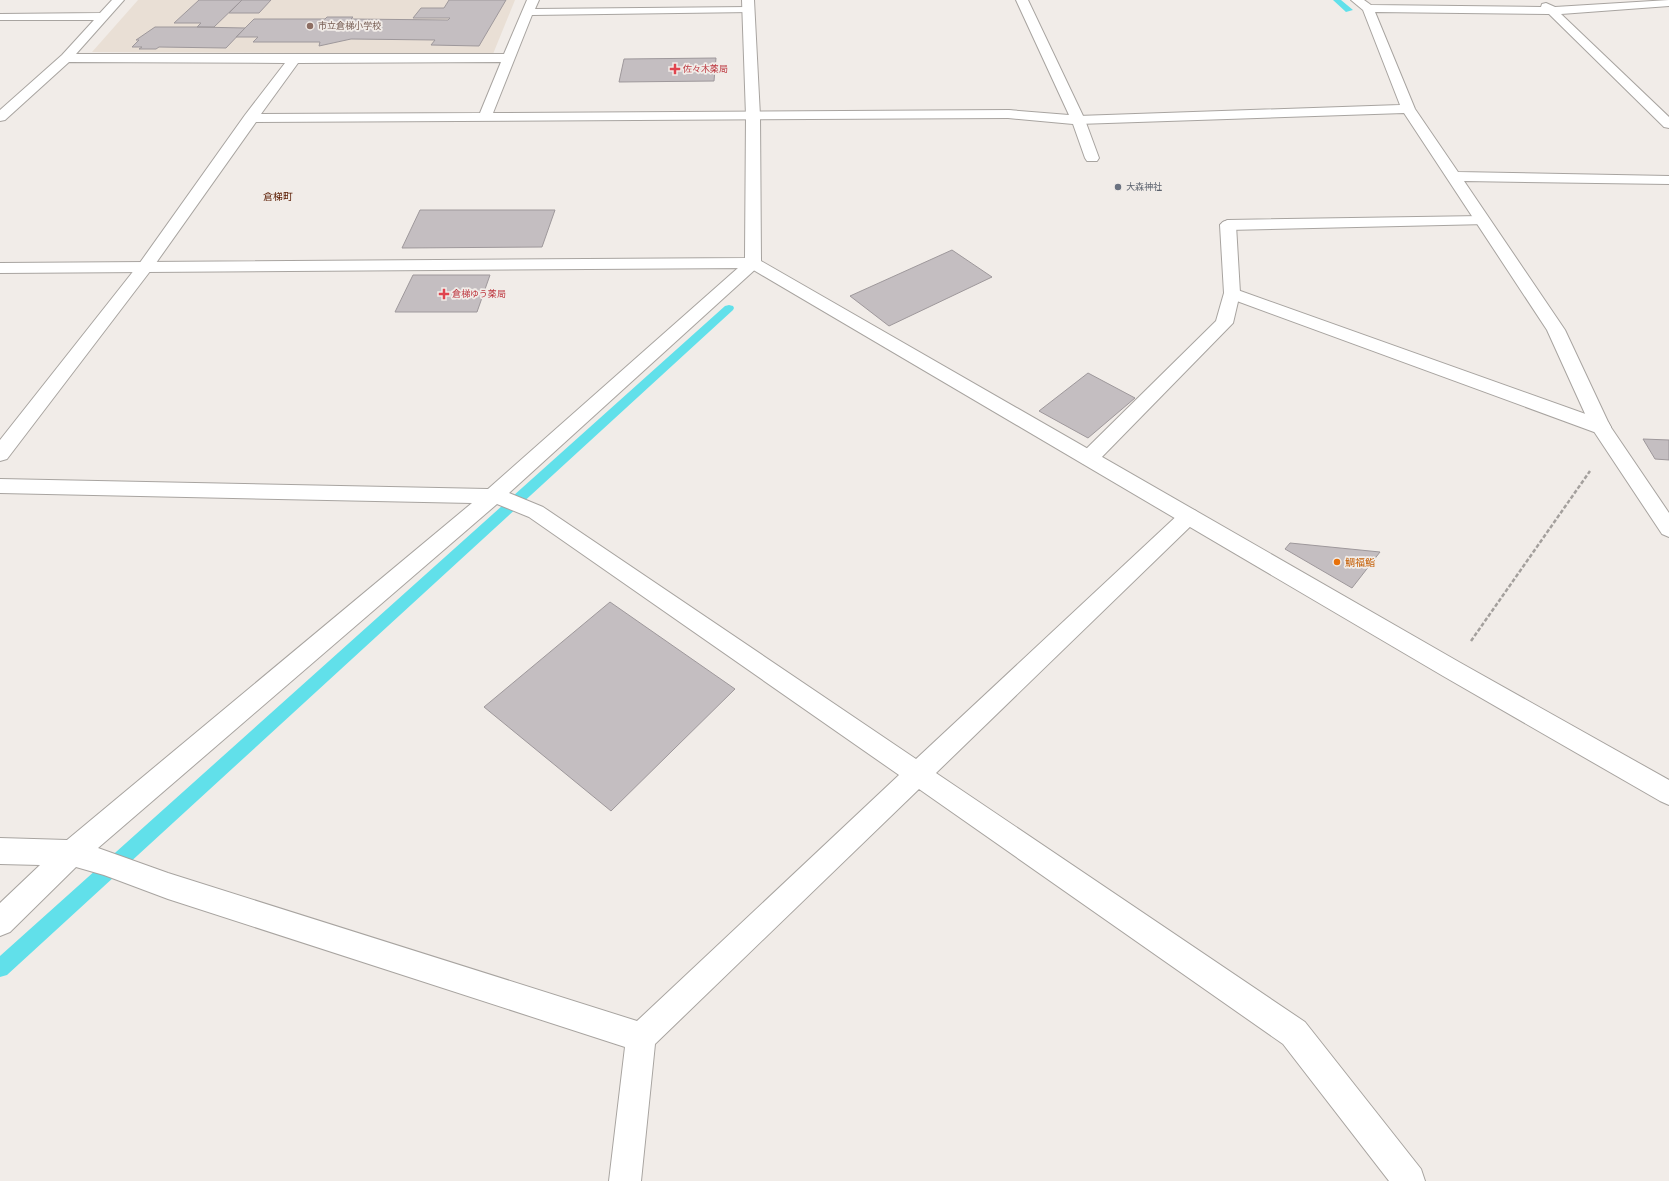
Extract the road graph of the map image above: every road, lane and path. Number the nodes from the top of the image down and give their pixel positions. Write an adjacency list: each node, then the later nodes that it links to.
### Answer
1 (118, 0): 10 (street)
2 (533, 0): 9 (street)
3 (1022, 0): 20 (street)
4 (1535, 0): 8 (street)
5 (1362, 4): 8 (street); 15 (street)
6 (1669, 4): 8 (street)
7 (748, 5): 9 (street); 17 (street)
8 (1552, 11): 21 (street)
9 (528, 12): 13 (street)
10 (105, 16): 11 (street); 12 (street)
11 (0, 17)
12 (66, 58): 14 (street); 18 (street)
13 (510, 58): 14 (street); 16 (street)
14 (294, 59): 19 (street)
15 (1408, 109): 20 (street); 23 (street)
16 (485, 116): 17 (street); 19 (street)
17 (753, 116): 20 (street); 26 (street)
18 (0, 117)
19 (250, 118): 27 (street)
20 (1078, 120): 22 (street)
21 (1669, 124)
22 (1092, 158)
23 (1454, 176): 24 (street); 25 (street)
24 (1669, 180)
25 (1482, 221): 29 (street); 30 (street)
26 (753, 263): 27 (street); 32 (street); 34 (street)
27 (145, 267): 28 (street); 31 (street)
28 (0, 268)
29 (1232, 293): 30 (street); 32 (street)
30 (1606, 435): 36 (street); 37 (path)
31 (0, 454)
32 (1088, 458): 35 (street)
33 (0, 486): 34 (street)
34 (502, 498): 38 (street); 41 (street)
35 (1189, 516): 37 (street); 38 (street)
36 (1669, 529)
37 (1451, 669): 39 (street)
38 (917, 776): 43 (street); 45 (street)
39 (1669, 793)
40 (0, 851): 41 (street)
41 (72, 852): 42 (street); 43 (street)
42 (0, 922)
43 (642, 1037): 44 (street)
44 (625, 1181)
45 (1409, 1181)

